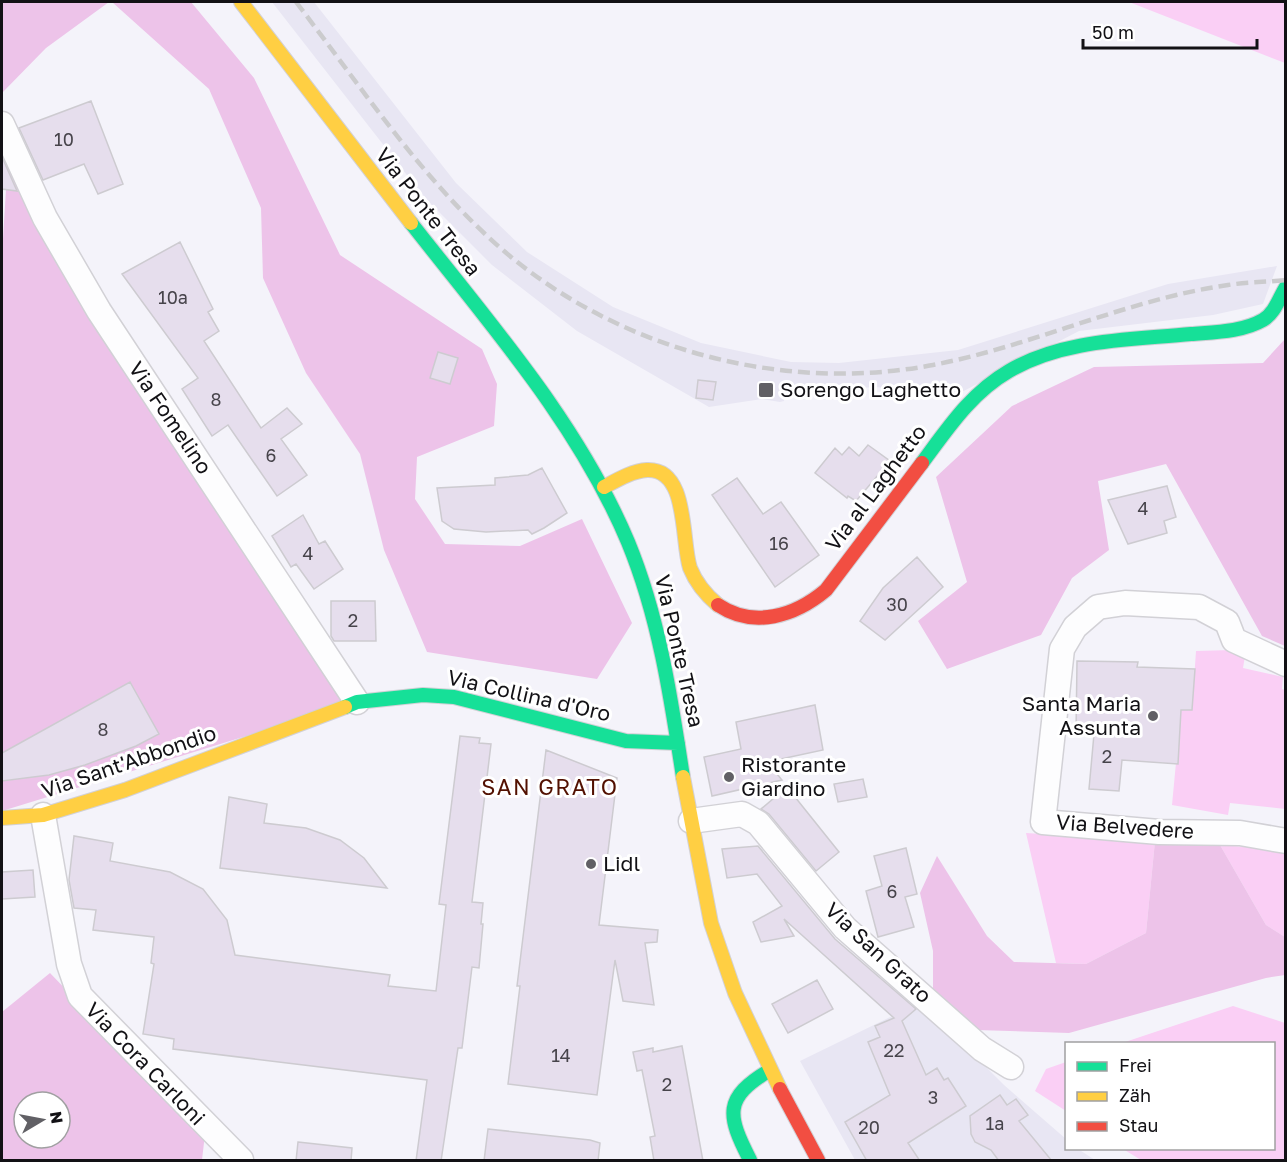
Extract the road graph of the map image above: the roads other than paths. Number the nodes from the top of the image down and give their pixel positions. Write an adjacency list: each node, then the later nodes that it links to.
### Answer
1 (241, 2): 4 (street, Via Ponte Tresa)
2 (2, 124): 6 (street, Via Fomelino)
3 (1286, 287): 4 (street, Via al Laghetto)
4 (604, 487): 7 (street, Via Ponte Tresa)
5 (1286, 664): 12 (street, Via Belvedere)
6 (357, 702): 7 (street, Via Collina d'Oro); 8 (street, Via Collina d'Oro)
7 (678, 743): 11 (street, Via Ponte Tresa)
8 (234, 748): 9 (street, Via Sant'Abbondio)
9 (43, 815): 10 (street, Via Sant'Abbondio); 15 (street, Via Cora Carloni)
10 (2, 818)
11 (691, 822): 13 (street, Via San Grato); 14 (street, Via Ponte Tresa)
12 (1286, 841)
13 (1011, 1067)
14 (770, 1070): 16 (street); 17 (street, Via Ponte Tresa)
15 (241, 1161)
16 (750, 1161)
17 (818, 1161)

